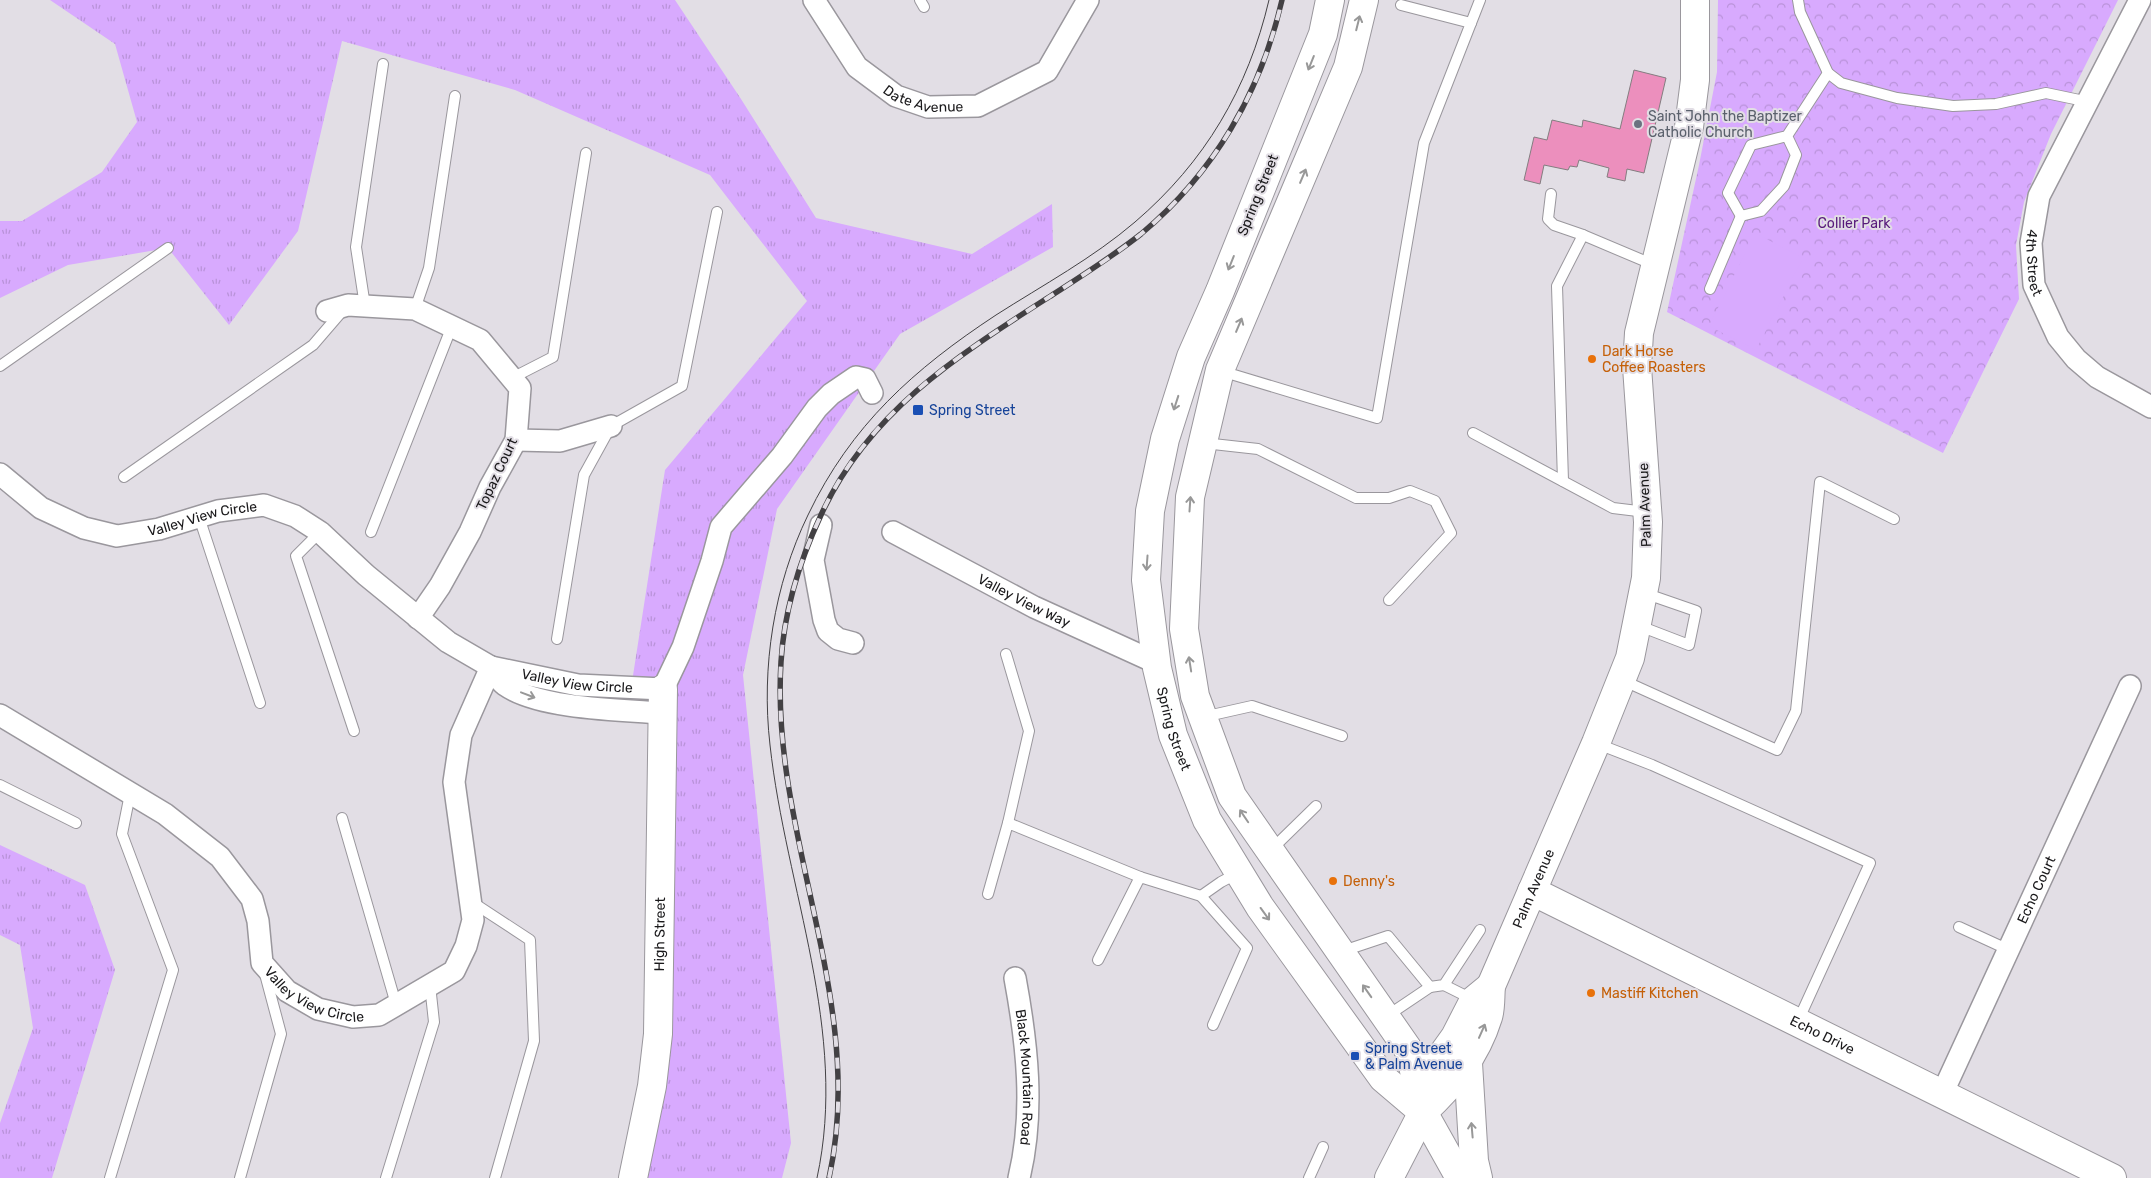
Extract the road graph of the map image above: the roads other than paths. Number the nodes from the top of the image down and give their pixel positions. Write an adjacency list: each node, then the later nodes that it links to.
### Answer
1 (814, 0): 9 (street, Date Avenue)
2 (1330, 0): 54 (main road, Spring Street, one-way to 54)
3 (1364, 0): 29 (main road, Spring Street, one-way to 3)
4 (1480, 0): 10 (lane)
5 (1798, 0): 12 (lane)
6 (2140, 0): 14 (street, 4th Street)
7 (1692, 1): 22 (main road, Palm Avenue)
8 (1400, 4): 10 (lane)
9 (1082, 6)
10 (1471, 23): 29 (lane)
11 (383, 64): 24 (lane)
12 (1828, 73): 14 (lane); 15 (lane)
13 (455, 96): 25 (lane)
14 (2089, 102): 32 (street, 4th Street)
15 (1787, 136): 19 (lane); 19 (lane)
16 (586, 154): 30 (lane)
17 (1551, 194): 20 (lane)
18 (717, 212): 33 (lane)
19 (1741, 216): 23 (lane)
20 (1583, 235): 22 (lane); 39 (lane)
21 (168, 248): 28 (lane)
22 (1656, 266): 40 (main road, Palm Avenue)
23 (1710, 289)
24 (357, 305): 25 (street, Topaz Court); 26 (street, Topaz Court); 38 (lane)
25 (415, 309): 27 (street, Topaz Court)
26 (327, 311)
27 (452, 326): 30 (street, Topaz Court); 45 (lane)
28 (0, 366)
29 (1220, 370): 36 (main road, Spring Street)
30 (512, 378): 35 (street, Topaz Court)
31 (872, 393): 58 (street)
32 (2151, 407)
33 (611, 426): 35 (street); 51 (lane)
34 (1474, 433): 39 (lane)
35 (516, 440): 49 (street, Topaz Court)
36 (1203, 443): 48 (lane); 61 (main road, Spring Street, one-way to 36)
37 (0, 474): 41 (street, Valley View Circle)
38 (124, 477)
39 (1563, 481): 40 (lane)
40 (1647, 512): 47 (main road, Palm Avenue)
41 (200, 516): 44 (street, Valley View Circle); 59 (lane)
42 (1894, 519): 56 (lane)
43 (821, 525): 52 (street)
44 (320, 532): 49 (street, Valley View Circle); 62 (lane)
45 (371, 532)
46 (893, 532): 54 (street, Valley View Way)
47 (1643, 592): 50 (main road, Palm Avenue); 50 (lane)
48 (1389, 600)
49 (418, 618): 55 (street, Valley View Circle)
50 (1637, 625): 56 (main road, Palm Avenue)
51 (557, 639)
52 (853, 643)
53 (1006, 654): 70 (lane)
54 (1156, 663): 72 (main road, Spring Street)
55 (490, 667): 58 (street); 77 (street, Valley View Circle)
56 (1621, 679): 64 (main road, Palm Avenue)
57 (2130, 686): 80 (street, Echo Court)
58 (663, 701): 101 (main road, High Street)
59 (260, 704)
60 (0, 715): 66 (street, Valley View Circle)
61 (1202, 717): 63 (lane); 71 (main road, Spring Street, one-way to 61)
62 (354, 731)
63 (1342, 736)
64 (1596, 743): 74 (main road, Palm Avenue); 91 (lane)
65 (0, 785): 69 (lane)
66 (130, 794): 83 (street, Valley View Circle); 97 (lane)
67 (1316, 806): 71 (lane)
68 (342, 818): 89 (lane)
69 (76, 823)
70 (1008, 824): 73 (lane); 75 (lane)
71 (1271, 854): 72 (main road); 81 (main road, Spring Street)
72 (1239, 873): 76 (lane); 95 (main road, Spring Street, one-way to 95)
73 (1140, 877): 76 (lane); 82 (lane)
74 (1532, 891): 88 (main road, Palm Avenue); 91 (main road, Echo Drive)
75 (988, 894)
76 (1201, 896): 92 (lane)
77 (471, 901): 85 (street, Valley View Circle); 100 (lane)
78 (1959, 927): 80 (lane)
79 (1480, 930): 86 (lane)
80 (2009, 950): 94 (street, Echo Court)
81 (1340, 952): 87 (lane); 90 (main road, Spring Street, one-way to 81)
82 (1098, 960)
83 (262, 963): 89 (street, Valley View Circle); 98 (lane)
84 (1015, 978): 102 (street, Black Mountain Road)
85 (430, 985): 89 (street, Valley View Circle); 99 (lane)
86 (1444, 985): 87 (lane); 88 (lane)
87 (1430, 987): 90 (lane)
88 (1483, 993): 93 (main road, Palm Avenue, one-way to 88); 95 (main road, Palm Avenue)
89 (396, 1004)
90 (1385, 1017): 95 (main road, Spring Street)
91 (1798, 1022): 94 (main road, Echo Drive)
92 (1213, 1025)
93 (1468, 1063): 95 (main road, Palm Avenue); 106 (main road, one-way to 93)
94 (1942, 1094): 107 (main road, Echo Drive)
95 (1423, 1112): 104 (main road); 105 (main road, Spring Street)
96 (1323, 1147): 103 (lane)
97 (110, 1178)
98 (240, 1178)
99 (386, 1178)
100 (496, 1178)
101 (633, 1178)
102 (1019, 1178)
103 (1309, 1178)
104 (1389, 1178)
105 (1460, 1178)
106 (1478, 1178)
107 (2112, 1178)

